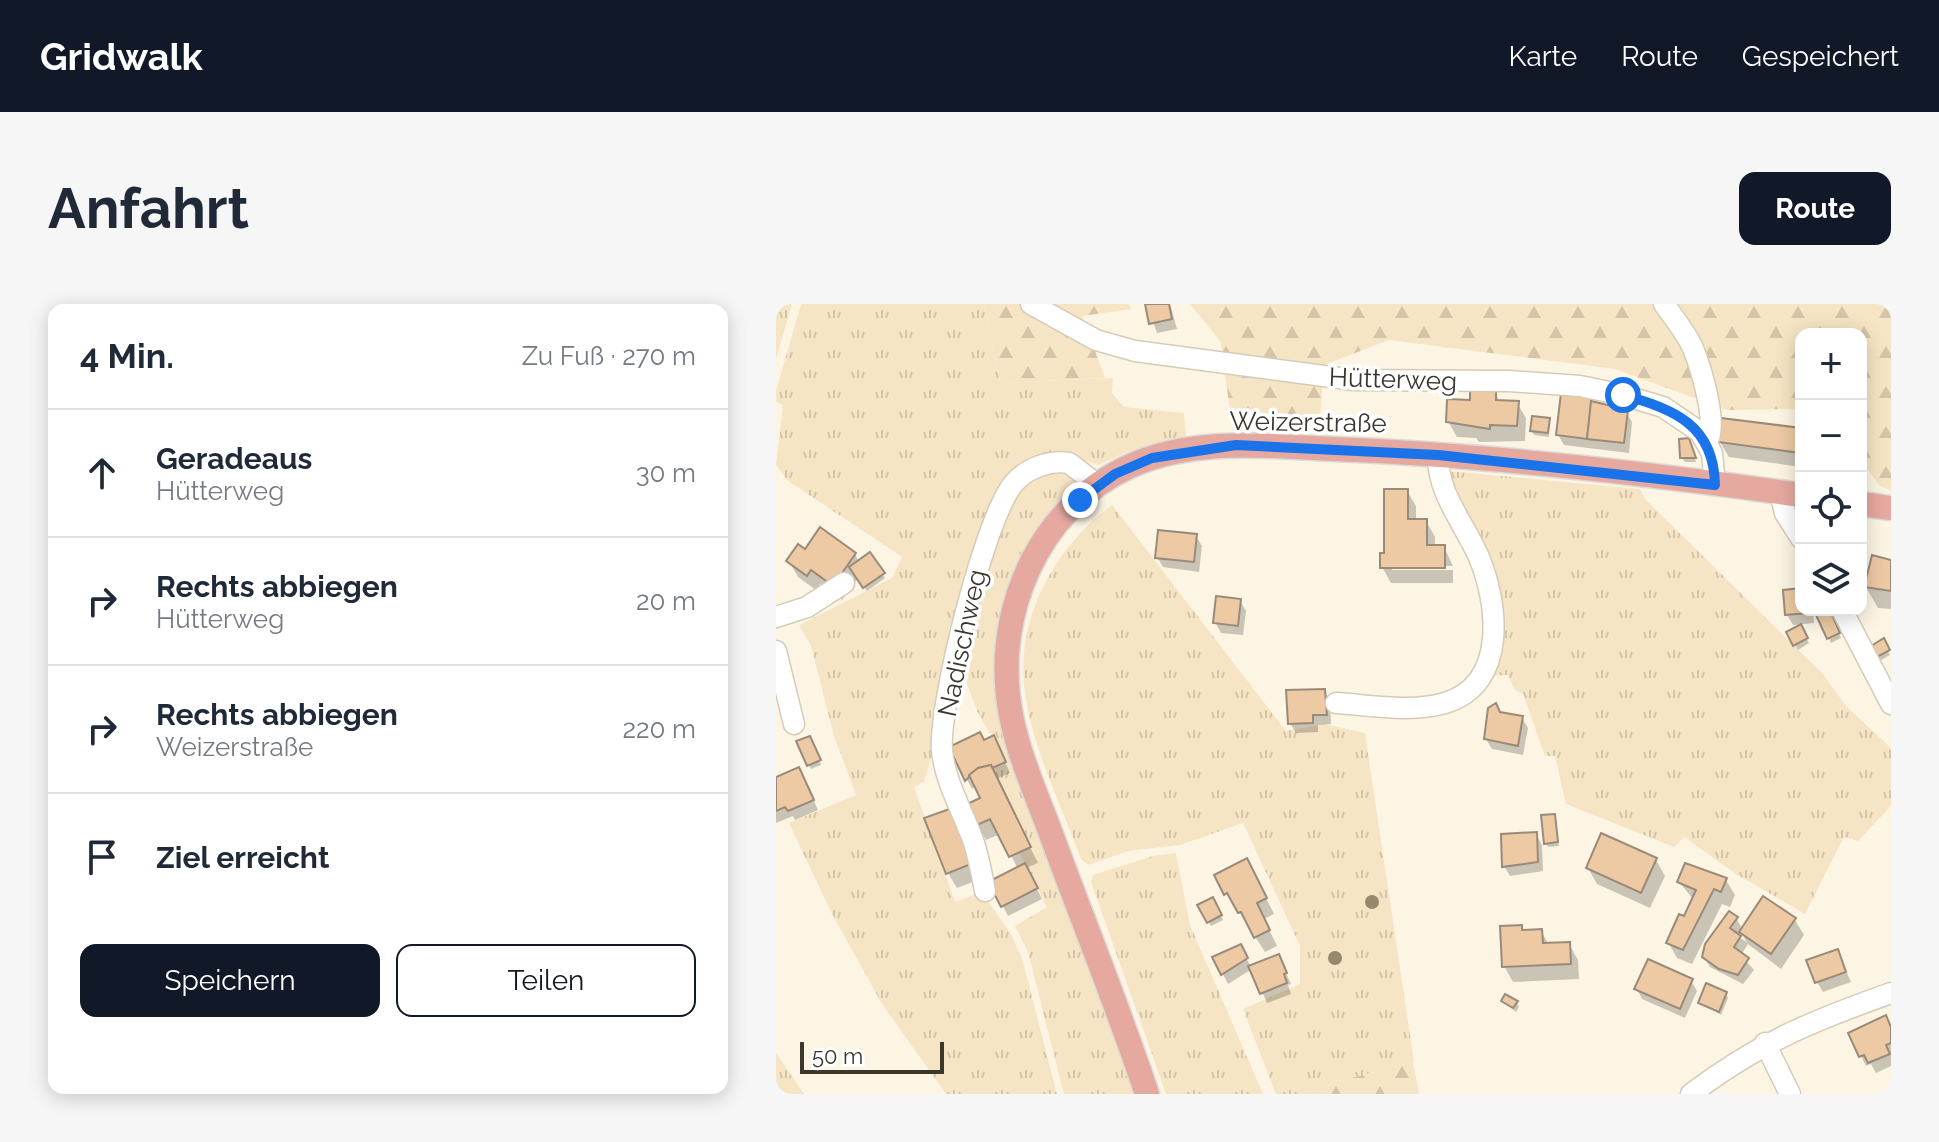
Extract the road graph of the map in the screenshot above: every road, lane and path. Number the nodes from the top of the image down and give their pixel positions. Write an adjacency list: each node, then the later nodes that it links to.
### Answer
1 (1031, 304): 3 (street, Hütterweg)
2 (1664, 304): 3 (street)
3 (1707, 442): 6 (street)
4 (1438, 455): 5 (main road, Weizerstraße); 6 (main road, Weizerstraße); 15 (street)
5 (1092, 484): 18 (street, Nadischweg); 21 (main road, Weizerstraße)
6 (1715, 485): 7 (main road, Weizerstraße)
7 (1790, 494): 10 (street)
8 (1867, 505): 9 (main road)
9 (1891, 508)
10 (1795, 529)
11 (844, 583): 13 (street)
12 (1845, 616): 16 (street)
13 (776, 617)
14 (776, 651): 17 (street)
15 (1336, 703)
16 (1891, 704)
17 (794, 724)
18 (985, 891)
19 (1891, 993): 20 (street)
20 (1765, 1043): 22 (street); 23 (street)
21 (1147, 1094)
22 (1691, 1094)
23 (1790, 1094)

